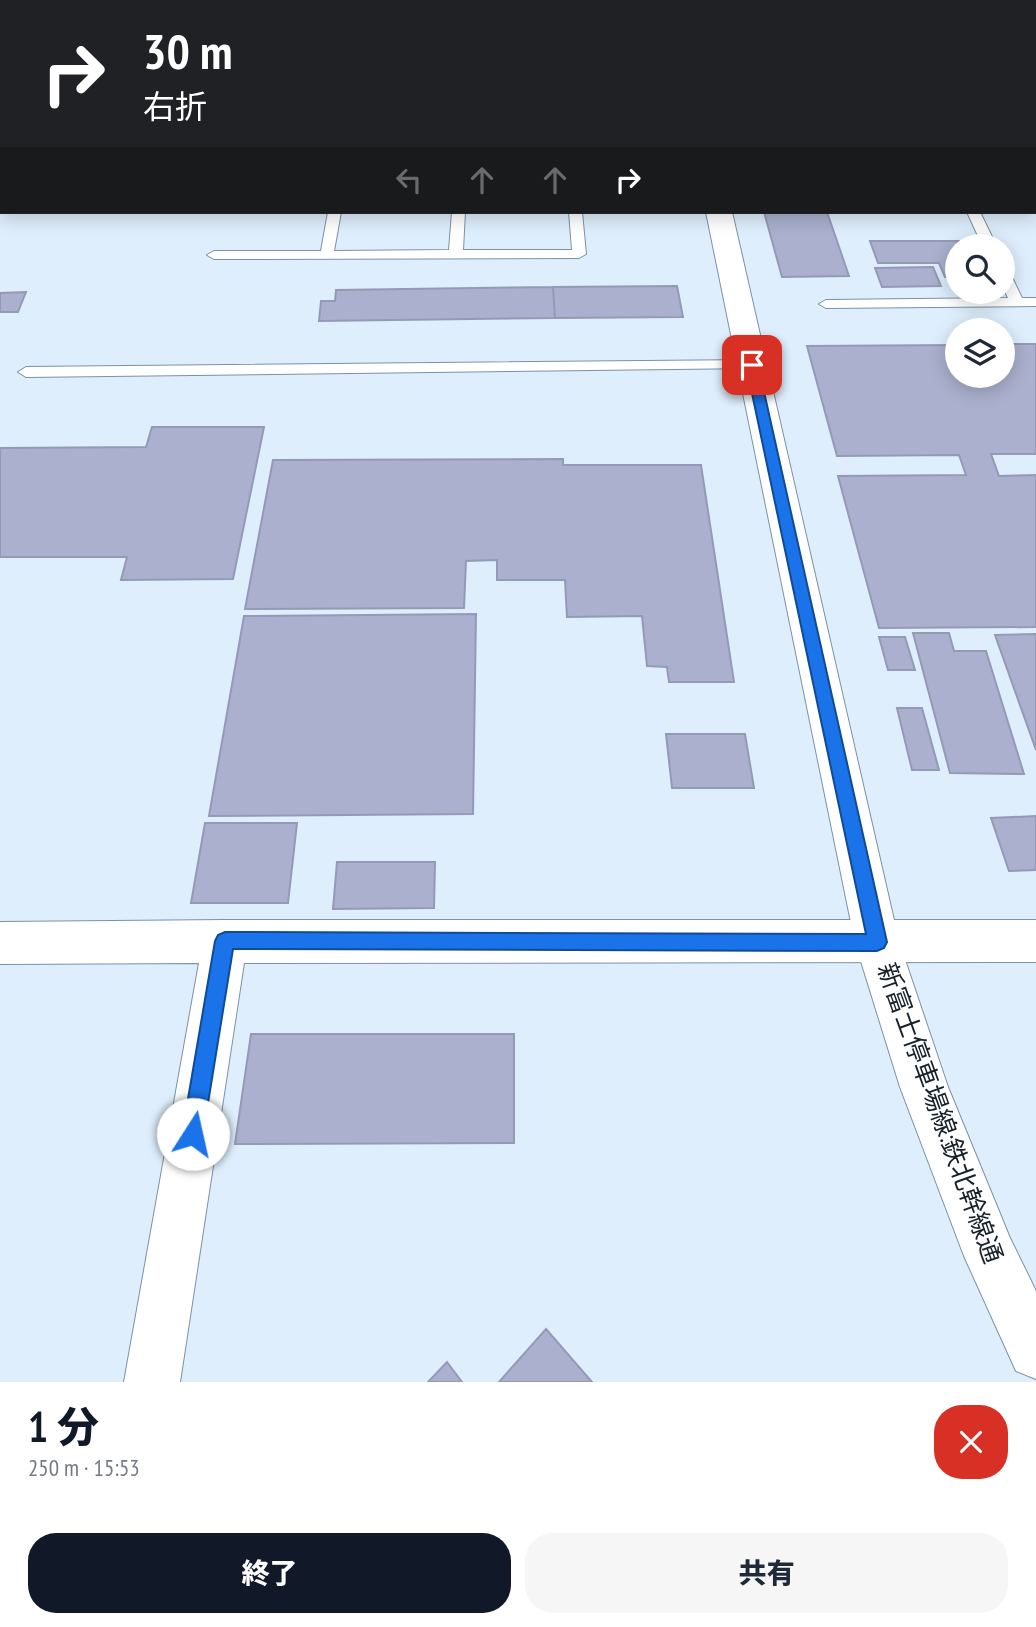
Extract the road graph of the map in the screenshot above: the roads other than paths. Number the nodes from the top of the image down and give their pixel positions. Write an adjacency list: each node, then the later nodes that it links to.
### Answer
1 (334, 214): 7 (lane)
2 (458, 214): 8 (lane)
3 (576, 214): 8 (lane)
4 (719, 214): 14 (main road, 新富士停車場線:鉄北幹線通)
5 (975, 214): 6 (lane)
6 (984, 234)
7 (327, 254): 8 (lane); 9 (lane)
8 (456, 254)
9 (215, 255)
10 (1015, 298): 11 (lane)
11 (1017, 302): 12 (lane); 13 (lane)
12 (1036, 302)
13 (826, 304)
14 (752, 365): 15 (lane); 18 (main road, 新富士停車場線:鉄北幹線通)
15 (26, 372)
16 (225, 941): 18 (main road); 19 (main road); 21 (main road)
17 (1036, 941): 18 (main road)
18 (877, 942): 20 (main road, 新富士停車場線:鉄北幹線通)
19 (0, 943)
20 (1036, 1351)
21 (152, 1382)

